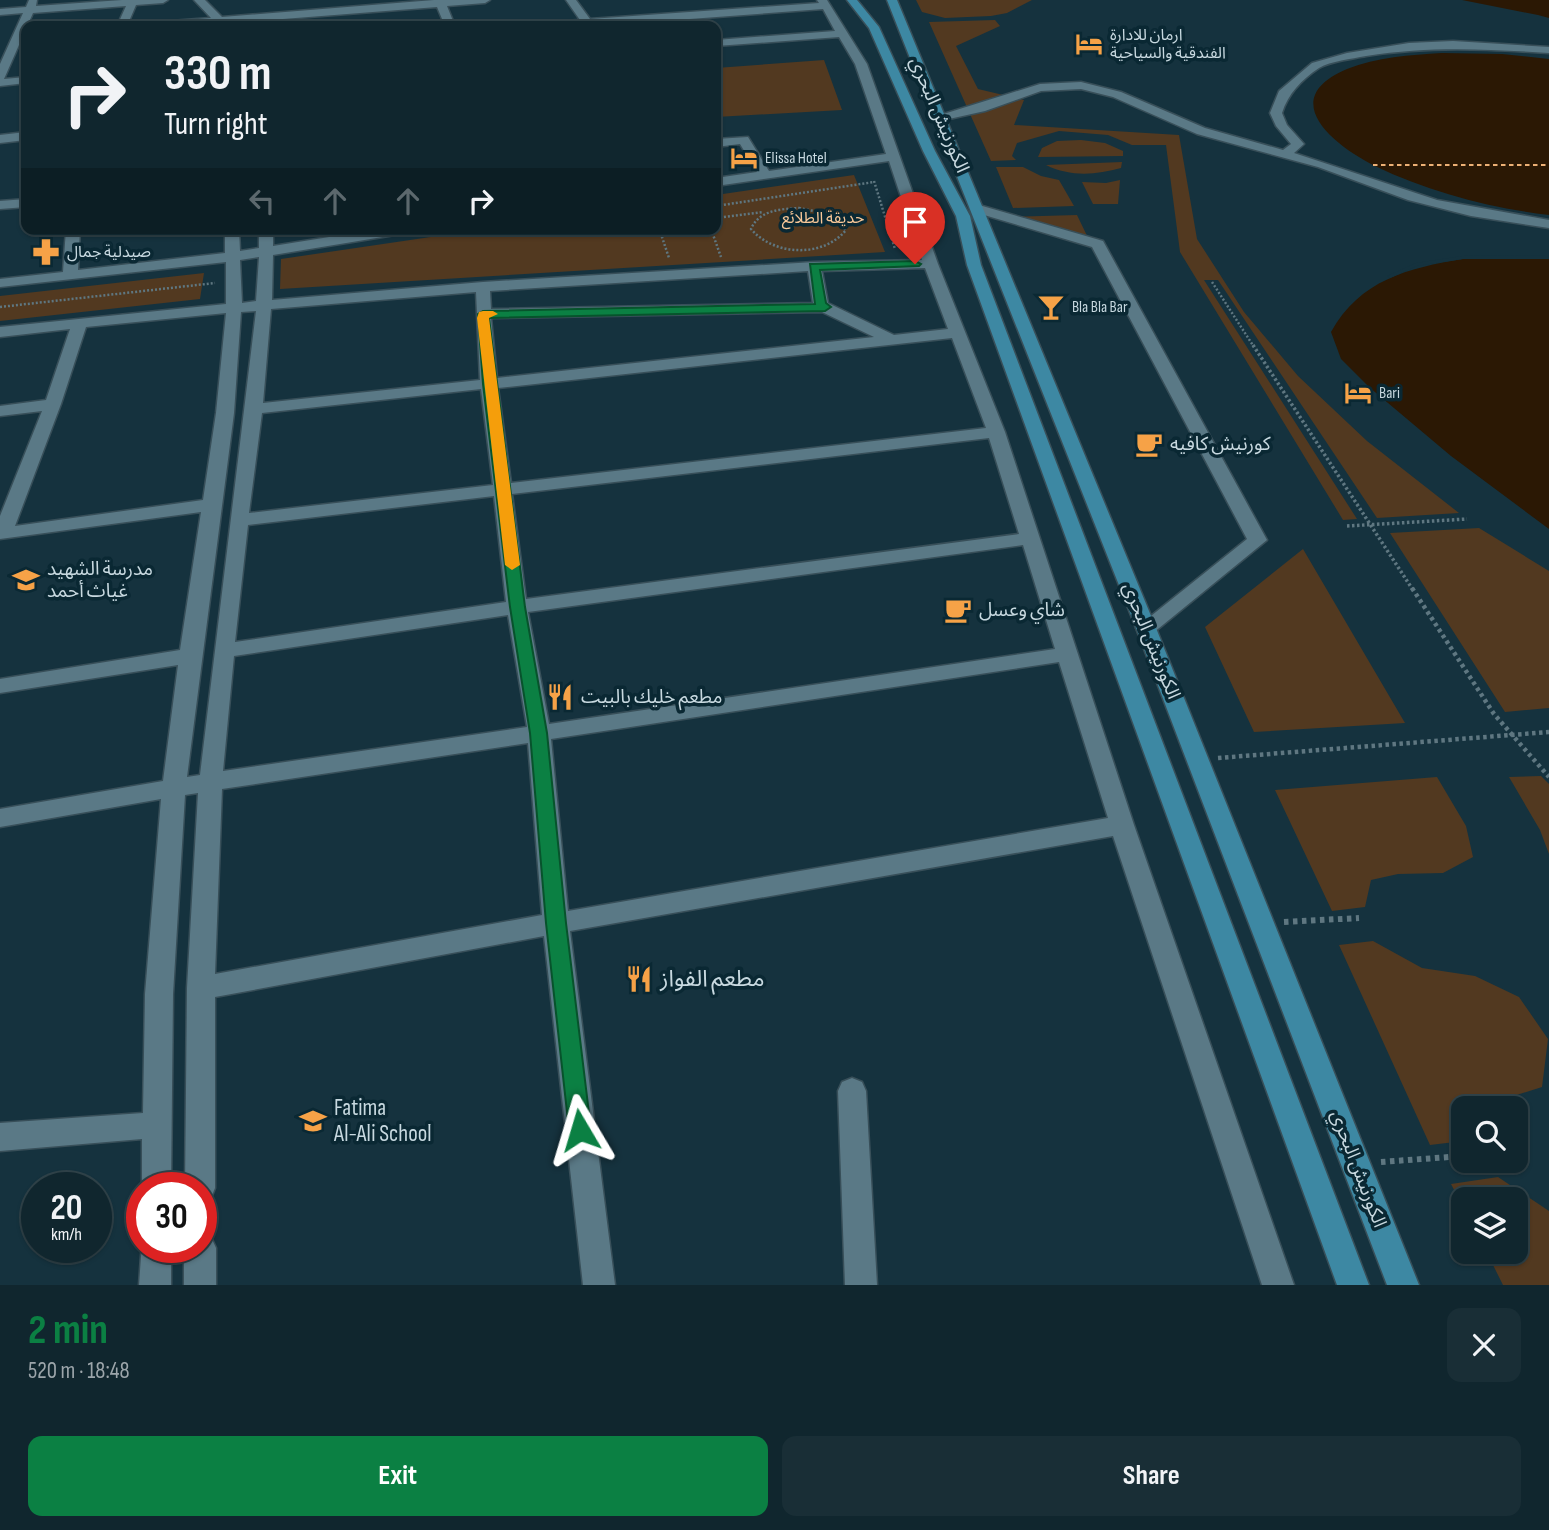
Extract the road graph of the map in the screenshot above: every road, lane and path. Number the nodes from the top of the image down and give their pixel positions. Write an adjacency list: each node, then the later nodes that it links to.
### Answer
1 (163, 0): 8 (street)
2 (199, 0): 16 (street)
3 (303, 0): 14 (street)
4 (485, 0): 9 (street)
5 (571, 0): 19 (street)
6 (712, 0): 13 (street)
7 (892, 0): 32 (main road, الكورنيش البحري)
8 (132, 1): 11 (street); 15 (street)
9 (440, 2): 14 (street); 18 (street)
10 (840, 2): 13 (street); 23 (street); 122 (main road, الكورنيش البحري)
11 (31, 5): 12 (street)
12 (0, 12)
13 (721, 12): 20 (street); 21 (street)
14 (305, 14): 17 (street)
15 (124, 21)
16 (220, 21)
17 (272, 21)
18 (448, 21)
19 (587, 21)
20 (622, 21)
21 (730, 22)
22 (740, 31): 26 (street)
23 (844, 33): 26 (street); 37 (street)
24 (21, 37): 25 (street); 29 (street)
25 (0, 38)
26 (749, 41): 27 (street)
27 (721, 43)
28 (1549, 50): 36 (street)
29 (0, 76)
30 (21, 81): 31 (street)
31 (0, 83)
32 (940, 117): 36 (street); 47 (main road, الكورنيش البحري)
33 (21, 137): 34 (street)
34 (0, 139)
35 (721, 142): 41 (street)
36 (1284, 155): 40 (street)
37 (893, 157): 38 (street); 60 (street)
38 (868, 160): 41 (street); 43 (path)
39 (1373, 165): 40 (street)
40 (1341, 170): 50 (street)
41 (765, 175): 42 (street)
42 (721, 181)
43 (874, 182): 46 (path); 59 (path)
44 (21, 203): 45 (street)
45 (0, 205)
46 (721, 205)
47 (979, 209): 90 (main road, الكورنيش البحري); 90 (street)
48 (770, 212): 48 (path); 49 (path)
49 (721, 217)
50 (1549, 224)
51 (73, 235): 62 (street)
52 (232, 235): 57 (street)
53 (266, 235): 56 (street)
54 (357, 235): 56 (street)
55 (713, 235): 58 (path)
56 (266, 253): 57 (street); 67 (street)
57 (232, 257): 62 (street); 63 (street)
58 (722, 258)
59 (900, 264): 60 (street); 61 (street)
60 (931, 264): 74 (street)
61 (814, 266): 66 (street); 70 (street)
62 (70, 275): 64 (street)
63 (233, 281): 68 (path); 69 (street)
64 (0, 282)
65 (1212, 282): 85 (path)
66 (484, 286): 67 (street); 71 (street)
67 (263, 303): 69 (street); 78 (street)
68 (0, 306)
69 (234, 306): 72 (street); 82 (street)
70 (825, 307): 71 (street); 75 (street)
71 (483, 314): 76 (street)
72 (79, 324): 73 (street); 77 (street)
73 (0, 332)
74 (957, 333): 75 (street); 80 (street)
75 (892, 340): 76 (street)
76 (489, 384): 78 (street); 81 (street)
77 (53, 404): 79 (street); 87 (street)
78 (254, 409): 84 (street)
79 (0, 411)
80 (996, 432): 81 (street); 88 (street)
81 (503, 489): 84 (street); 89 (street)
82 (211, 505): 87 (street); 93 (street)
83 (1467, 519): 85 (path)
84 (239, 520): 91 (street)
85 (1371, 525): 86 (path); 97 (path)
86 (1347, 526)
87 (1, 533)
88 (1031, 538): 89 (street); 92 (street)
89 (517, 607): 91 (street); 96 (street)
90 (1146, 628): 98 (main road, الكورنيش البحري)
91 (225, 650): 100 (street)
92 (1069, 654): 96 (street); 103 (street)
93 (190, 656): 94 (street); 101 (street)
94 (0, 686)
95 (1549, 732): 97 (path)
96 (538, 733): 100 (street); 105 (street)
97 (1512, 734): 98 (path); 99 (path)
98 (1198, 759): 106 (main road, الكورنيش البحري)
99 (1549, 777)
100 (211, 782): 101 (street); 107 (street)
101 (174, 788): 102 (street); 109 (street)
102 (0, 818)
103 (1122, 825): 105 (street); 121 (street)
104 (1359, 918): 106 (path)
105 (556, 923): 107 (street); 119 (street)
106 (1262, 924): 112 (main road, الكورنيش البحري)
107 (200, 988): 114 (street)
108 (852, 1091): 120 (street)
109 (156, 1125): 110 (street); 113 (street)
110 (0, 1137)
111 (1451, 1157): 112 (path)
112 (1355, 1163): 123 (main road, الكورنيش البحري)
113 (156, 1172)
114 (200, 1172)
115 (155, 1263): 117 (street)
116 (200, 1263): 118 (street)
117 (155, 1285)
118 (200, 1285)
119 (599, 1285)
120 (860, 1285)
121 (1278, 1285)
122 (1353, 1285)
123 (1403, 1285)

